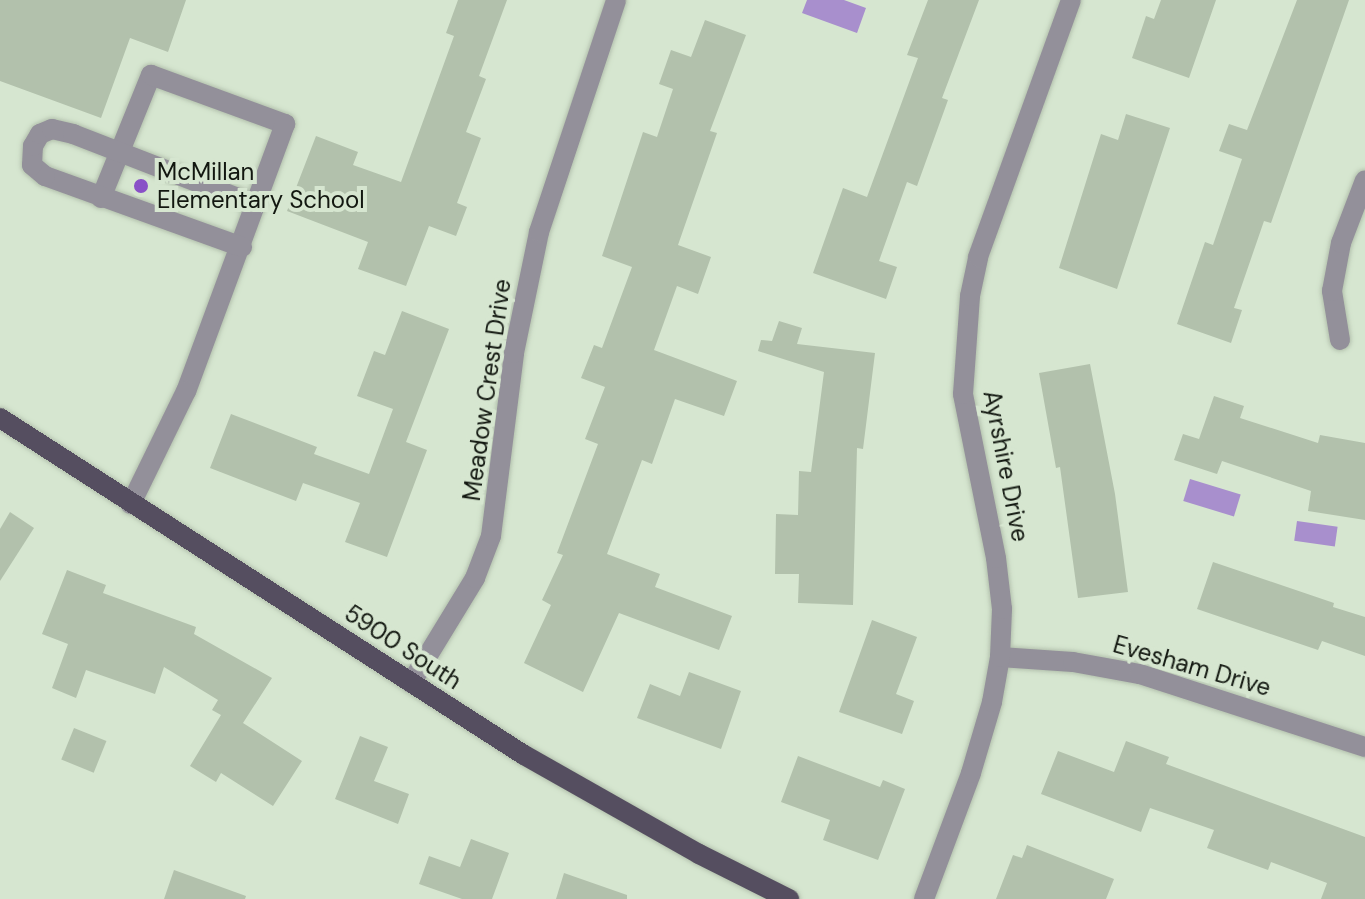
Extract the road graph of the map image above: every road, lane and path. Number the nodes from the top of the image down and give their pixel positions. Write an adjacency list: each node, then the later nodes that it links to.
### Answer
1 (616, 0): 12 (street, Meadow Crest Drive)
2 (1071, 0): 11 (street, Ayrshire Drive)
3 (119, 153): 5 (street); 5 (street); 6 (street); 6 (street)
4 (1365, 180): 8 (street)
5 (101, 198): 7 (street)
6 (256, 205): 7 (street)
7 (242, 247): 10 (street)
8 (1340, 340)
9 (0, 418): 10 (main road, 5900 South)
10 (131, 504): 12 (main road, 5900 South)
11 (1000, 657): 13 (street, Evesham Drive); 15 (street, Ayrshire Drive)
12 (411, 683): 14 (main road, 5900 South)
13 (1365, 747)
14 (789, 899)
15 (924, 899)

